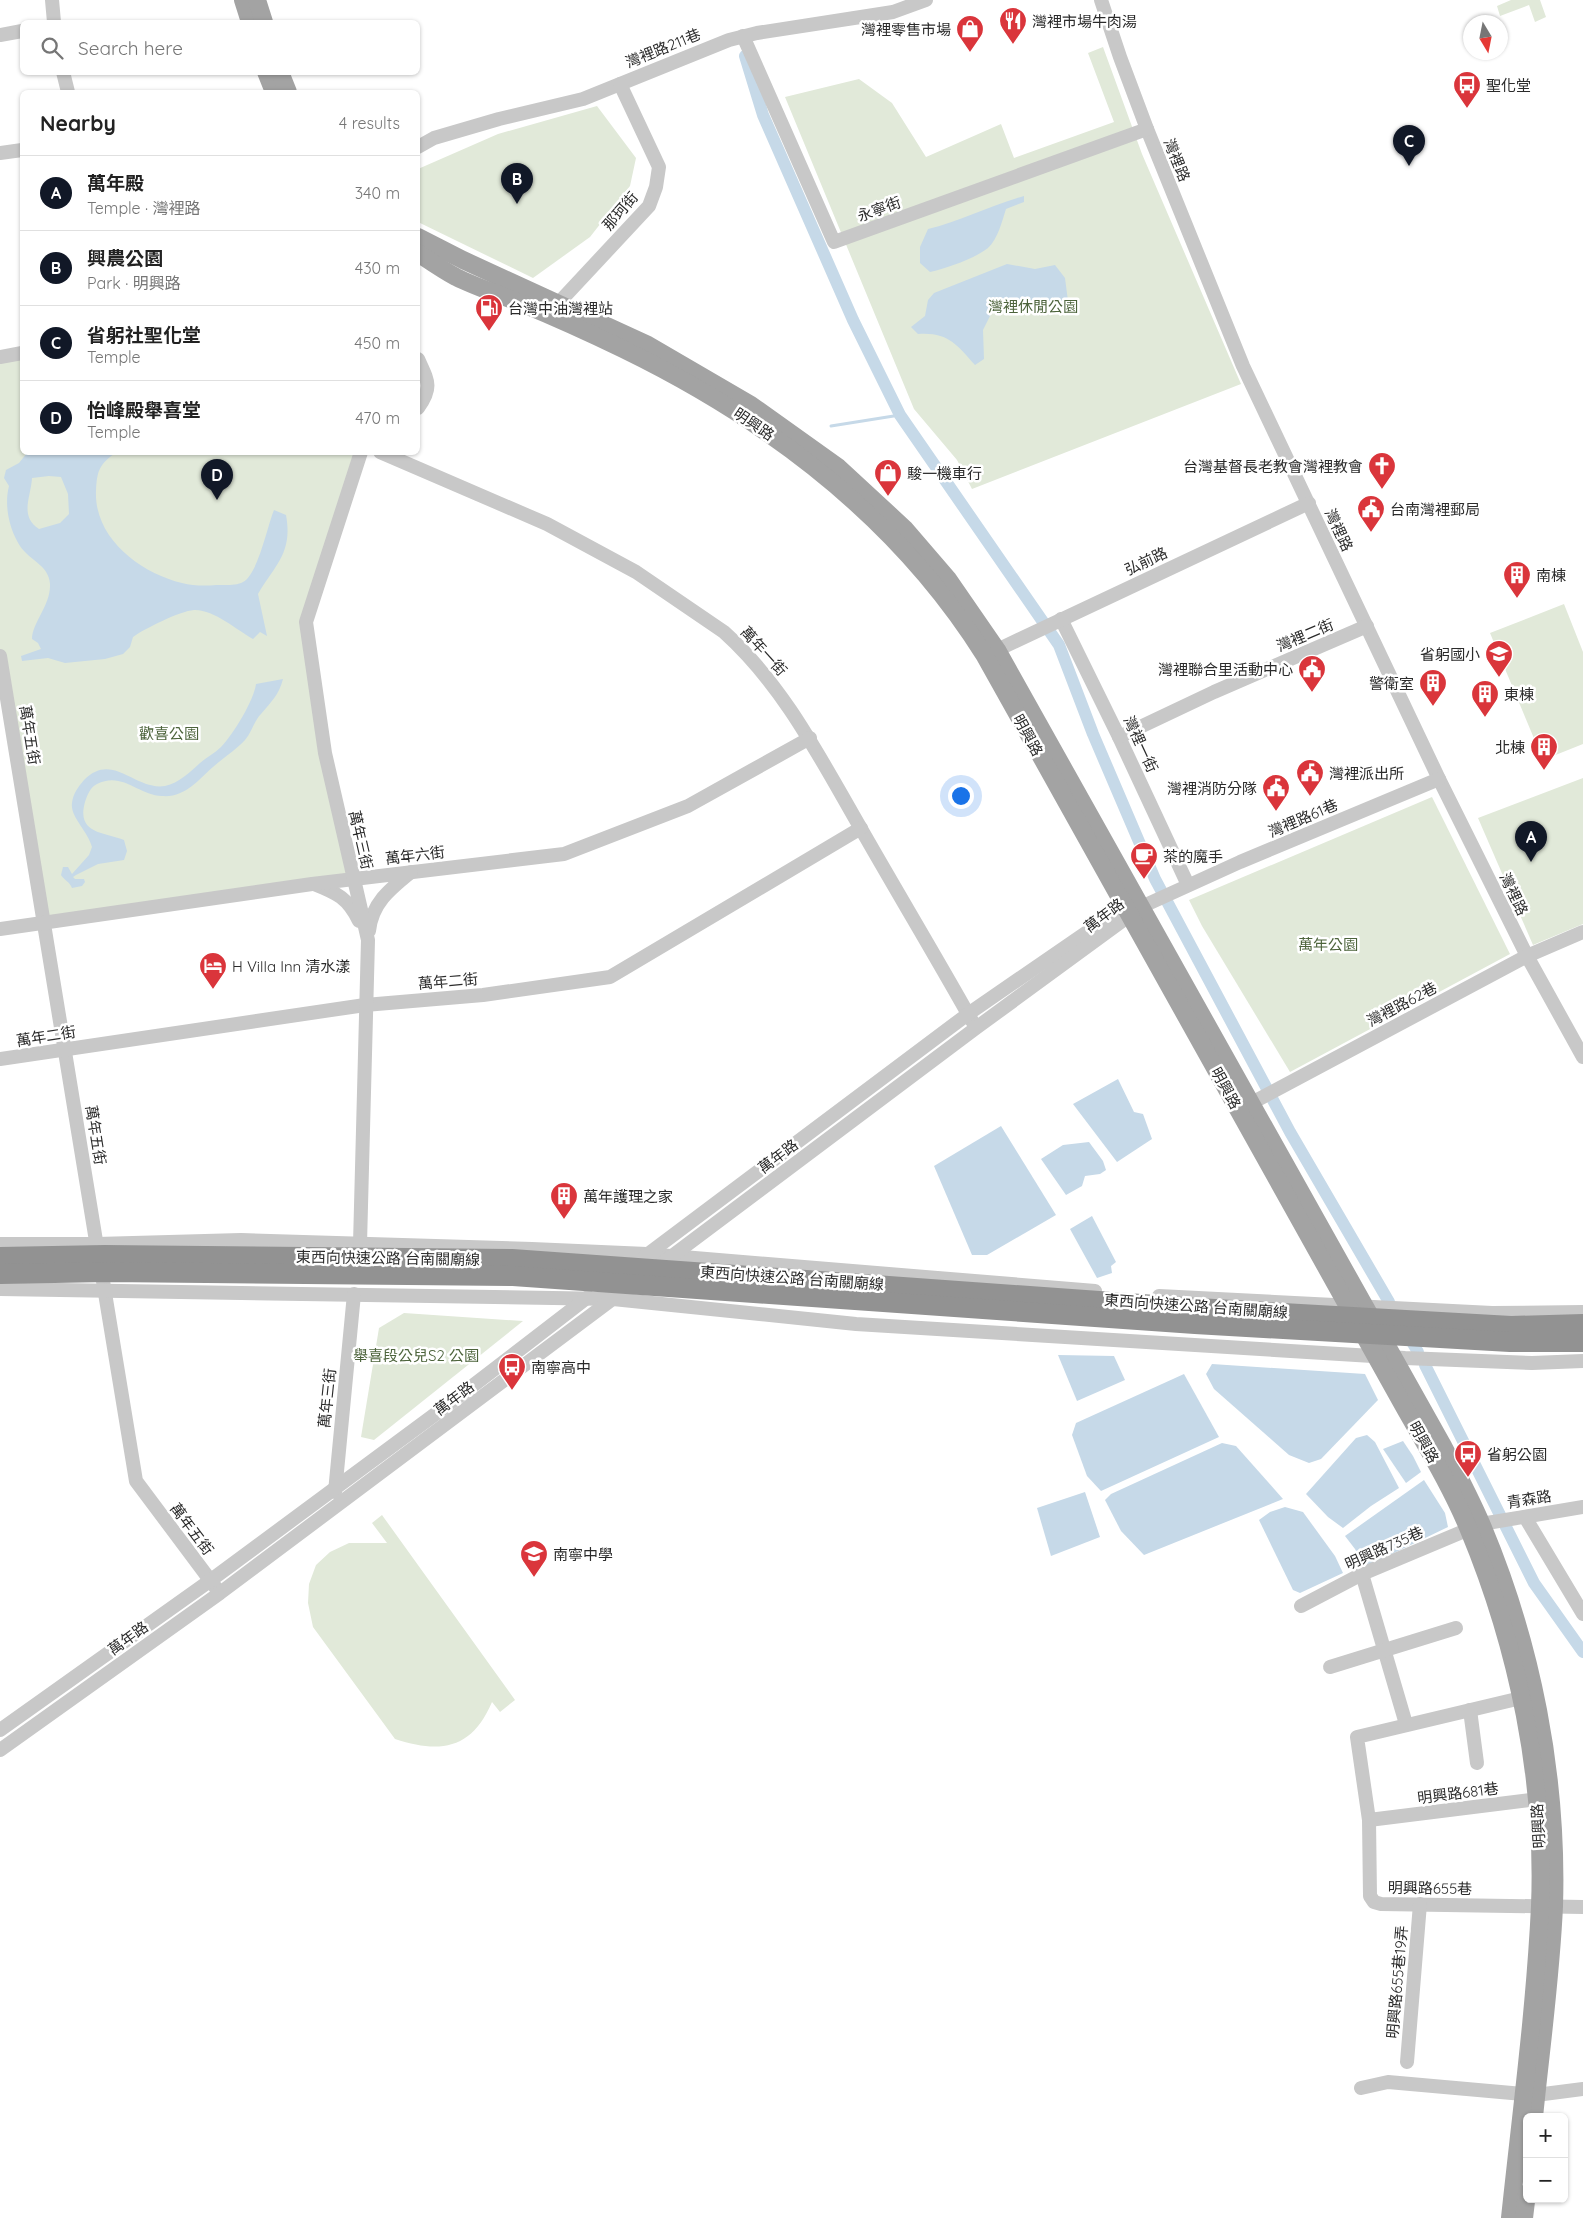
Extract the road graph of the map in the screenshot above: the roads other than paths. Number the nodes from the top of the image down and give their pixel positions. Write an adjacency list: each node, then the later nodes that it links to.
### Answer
1 (52, 0): 6 (street)
2 (243, 0): 7 (main road)
3 (257, 0): 8 (main road)
4 (926, 0): 11 (street, 灣裡路211巷)
5 (1102, 0): 19 (street, 灣裡路)
6 (54, 20)
7 (249, 20)
8 (263, 20)
9 (20, 31): 10 (street)
10 (0, 35)
11 (743, 36): 15 (street, 灣裡路211巷); 19 (street, 永寧街)
12 (64, 75): 16 (street)
13 (267, 75): 17 (main road)
14 (281, 75): 18 (main road)
15 (620, 84): 20 (street, 灣裡路211巷); 25 (street, 那珂街)
16 (68, 90)
17 (273, 90)
18 (287, 90)
19 (1147, 129): 32 (street, 灣裡路)
20 (420, 146)
21 (20, 150): 22 (street)
22 (0, 154)
23 (420, 238): 25 (main road, 明興路)
24 (420, 254): 25 (main road, 明興路)
25 (553, 309): 35 (main road, 明興路); 45 (main road, 明興路)
26 (20, 353): 27 (street)
27 (0, 357)
28 (420, 364): 29 (street)
29 (420, 405)
30 (360, 455): 42 (street, 萬年三街)
31 (387, 455): 38 (street, 萬年一街)
32 (1309, 503): 33 (street, 弘前路); 34 (street, 灣裡路)
33 (1061, 619): 35 (street, 弘前路); 37 (street, 灣裡一街)
34 (1367, 626): 37 (street, 灣裡二街); 39 (street, 灣裡路)
35 (997, 650): 45 (main road, 明興路)
36 (0, 656): 46 (street, 萬年五街)
37 (1120, 737): 44 (street, 灣裡一街)
38 (810, 738): 40 (street, 萬年一街); 41 (street, 萬年六街)
39 (1439, 779): 44 (street, 灣裡路61巷); 50 (street, 灣裡路)
40 (861, 828): 51 (street, 萬年二街); 52 (street, 萬年一街)
41 (411, 872): 42 (street, 萬年六街); 49 (street)
42 (354, 879): 43 (street, 萬年六街); 49 (street, 萬年三街)
43 (312, 884): 46 (street, 萬年六街); 49 (street)
44 (1184, 887): 45 (street, 灣裡路61巷)
45 (1138, 908): 52 (street, 萬年路); 53 (street, 萬年路); 57 (main road, 明興路)
46 (45, 921): 47 (street, 萬年六街); 54 (street, 萬年五街)
47 (0, 929)
48 (1583, 932): 50 (street, 灣裡路62巷)
49 (368, 940): 51 (street, 萬年三街)
50 (1527, 956): 55 (street, 灣裡路); 57 (street, 灣裡路62巷)
51 (365, 1005): 54 (street, 萬年二街); 60 (street, 萬年三街)
52 (968, 1014): 53 (street, 萬年一街); 61 (street, 萬年路)
53 (976, 1028): 62 (street, 萬年路)
54 (65, 1049): 56 (street, 萬年二街); 59 (street, 萬年五街)
55 (1583, 1057)
56 (0, 1060)
57 (1250, 1103): 70 (main road, 明興路)
58 (0, 1244): 59 (street)
59 (97, 1244): 60 (street); 66 (street, 萬年五街)
60 (360, 1244): 61 (street)
61 (647, 1254): 62 (street); 69 (street, 萬年路)
62 (671, 1256): 68 (street, 萬年路); 70 (street)
63 (0, 1257): 72 (highway, 東西向快速公路 台南關廟線, bridge)
64 (0, 1274): 73 (highway, 東西向快速公路 台南關廟線, bridge)
65 (0, 1290): 66 (street)
66 (105, 1290): 67 (street); 82 (street, 萬年五街)
67 (354, 1294): 69 (street); 76 (street, 萬年三街)
68 (613, 1299): 69 (street); 74 (street); 77 (street, 萬年路)
69 (585, 1300): 76 (street, 萬年路)
70 (1356, 1306): 71 (street); 74 (main road, 明興路)
71 (1583, 1312)
72 (1583, 1324)
73 (1583, 1342)
74 (1384, 1357): 75 (street); 80 (main road, 明興路)
75 (1583, 1361)
76 (335, 1488): 77 (street, 萬年三街); 82 (street, 萬年路)
77 (335, 1506): 83 (street, 萬年路)
78 (1583, 1507): 79 (street, 青森路)
79 (1524, 1517): 80 (street, 青森路); 85 (street)
80 (1477, 1525): 81 (street, 明興路735巷); 89 (main road, 明興路); 95 (main road, 明興路)
81 (1362, 1574): 84 (street, 明興路735巷); 87 (street)
82 (211, 1580): 83 (street, 萬年五街); 92 (street, 萬年路)
83 (220, 1592): 93 (street, 萬年路)
84 (1301, 1606)
85 (1583, 1614)
86 (1456, 1628): 87 (street)
87 (1383, 1650): 88 (street); 91 (street)
88 (1330, 1667)
89 (1521, 1698): 90 (street); 95 (main road, 明興路)
90 (1470, 1710): 91 (street); 94 (street)
91 (1406, 1724): 96 (street)
92 (0, 1730)
93 (0, 1750)
94 (1477, 1763)
95 (1543, 1799): 96 (street, 明興路681巷); 98 (main road, 明興路)
96 (1369, 1820): 97 (street, 明興路655巷)
97 (1420, 1904): 98 (street, 明興路655巷); 100 (street, 明興路655巷19弄)
98 (1547, 1906): 99 (street, 明興路655巷); 103 (main road, 明興路)
99 (1583, 1907)
100 (1407, 2062)
101 (1361, 2088): 103 (street)
102 (1583, 2089): 103 (street)
103 (1530, 2094): 104 (main road, 明興路); 106 (main road, 明興路)
104 (1533, 2113)
105 (1526, 2203): 107 (main road)
106 (1510, 2218)
107 (1524, 2218)

